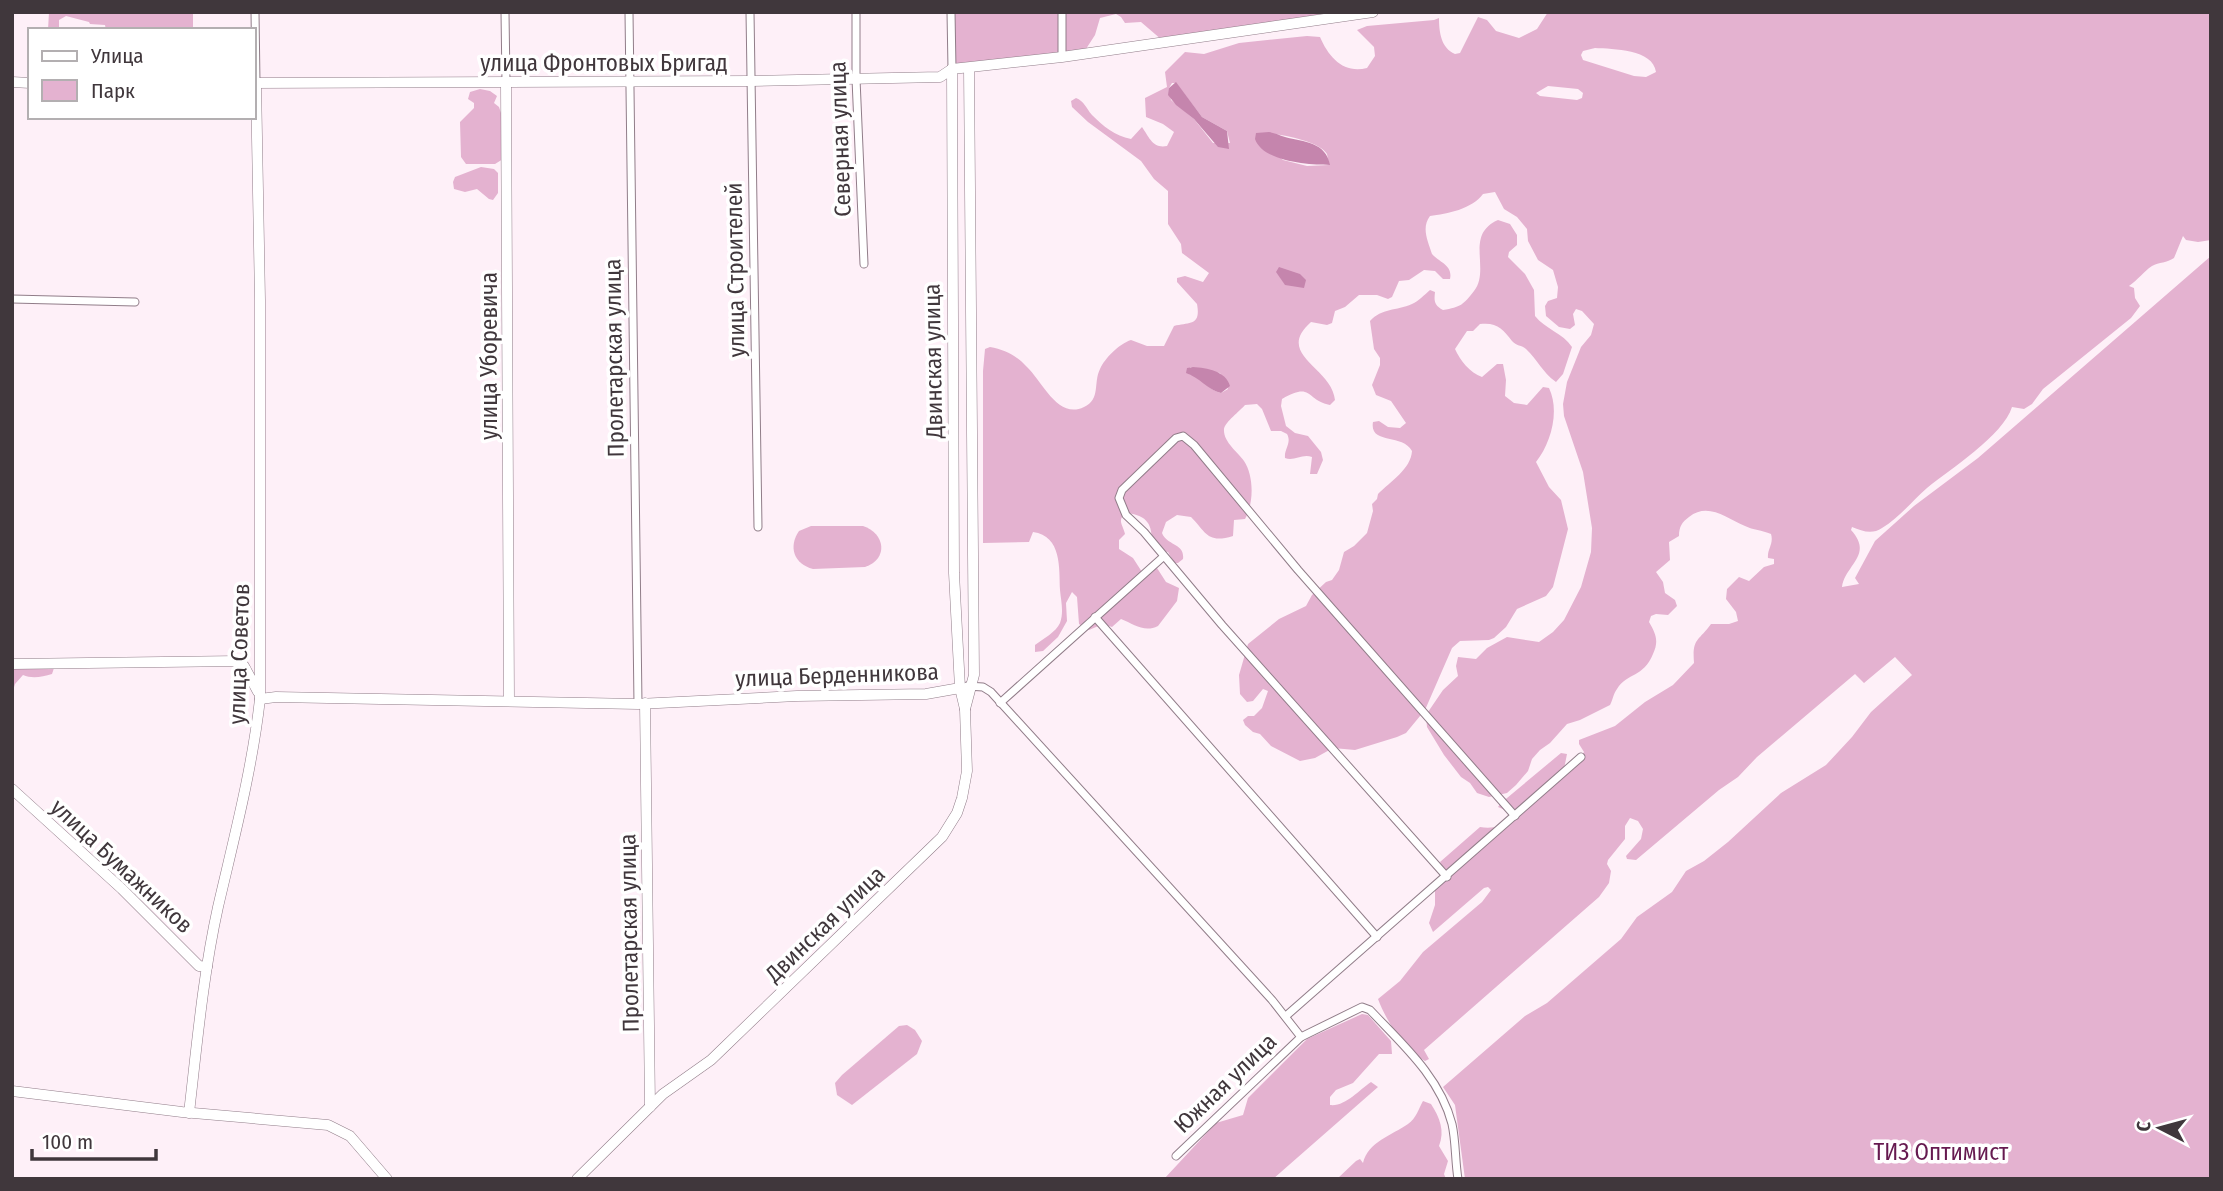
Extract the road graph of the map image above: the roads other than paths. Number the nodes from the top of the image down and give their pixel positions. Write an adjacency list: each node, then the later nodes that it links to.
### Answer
1 (505, 12): 15 (street, улица Уборевича)
2 (629, 12): 13 (street, Пролетарская улица)
3 (750, 12): 12 (street, улица Строителей)
4 (856, 12): 11 (street, Северная улица)
5 (951, 12): 10 (street, Двинская улица)
6 (1062, 12): 8 (street)
7 (1373, 12): 8 (street, улица Фронтовых Бригад)
8 (1062, 57): 9 (street, улица Фронтовых Бригад)
9 (969, 68): 10 (street, улица Фронтовых Бригад); 26 (street, Двинская улица)
10 (952, 69): 11 (street, улица Фронтовых Бригад); 27 (street, Двинская улица)
11 (856, 79): 12 (street, улица Фронтовых Бригад); 17 (street, Северная улица)
12 (751, 81): 13 (street, улица Фронтовых Бригад); 20 (street, улица Строителей)
13 (629, 82): 15 (street, улица Фронтовых Бригад); 31 (street, Пролетарская улица)
14 (256, 83): 15 (street, улица Фронтовых Бригад)
15 (506, 83): 29 (street, улица Уборевича)
16 (256, 119): 23 (street, улица Советов)
17 (864, 264)
18 (12, 299): 19 (street)
19 (135, 302)
20 (758, 527)
21 (1163, 557): 22 (street); 35 (street); 36 (street)
22 (1095, 617): 30 (street); 37 (street)
23 (259, 653): 24 (street); 28 (street, улица Советов)
24 (238, 661): 25 (street); 28 (street)
25 (12, 664)
26 (971, 686): 27 (street, улица Берденникова); 30 (street, улица Берденникова); 32 (street, Двинская улица)
27 (960, 688): 31 (street, улица Берденникова); 32 (street, Двинская улица)
28 (260, 699): 29 (street, улица Берденникова); 38 (street, улица Советов)
29 (509, 700): 31 (street, улица Берденникова)
30 (1000, 703): 39 (street, улица Берденникова)
31 (642, 704): 41 (street, Пролетарская улица)
32 (965, 709): 43 (street, Двинская улица)
33 (1581, 757): 35 (street)
34 (12, 789): 38 (street, улица Бумажников)
35 (1515, 816): 36 (street)
36 (1447, 877): 37 (street)
37 (1377, 937): 39 (street)
38 (207, 967): 45 (street, улица Советов)
39 (1286, 1016): 40 (street, улица Берденникова)
40 (1301, 1037): 46 (street, Южная улица); 49 (street, Южная улица)
41 (648, 1077): 43 (street); 44 (street, Пролетарская улица)
42 (12, 1091): 45 (street)
43 (663, 1094): 44 (street, Двинская улица)
44 (650, 1107): 48 (street, Двинская улица)
45 (190, 1113): 47 (street)
46 (1176, 1156)
47 (387, 1179)
48 (577, 1179)
49 (1458, 1179)

